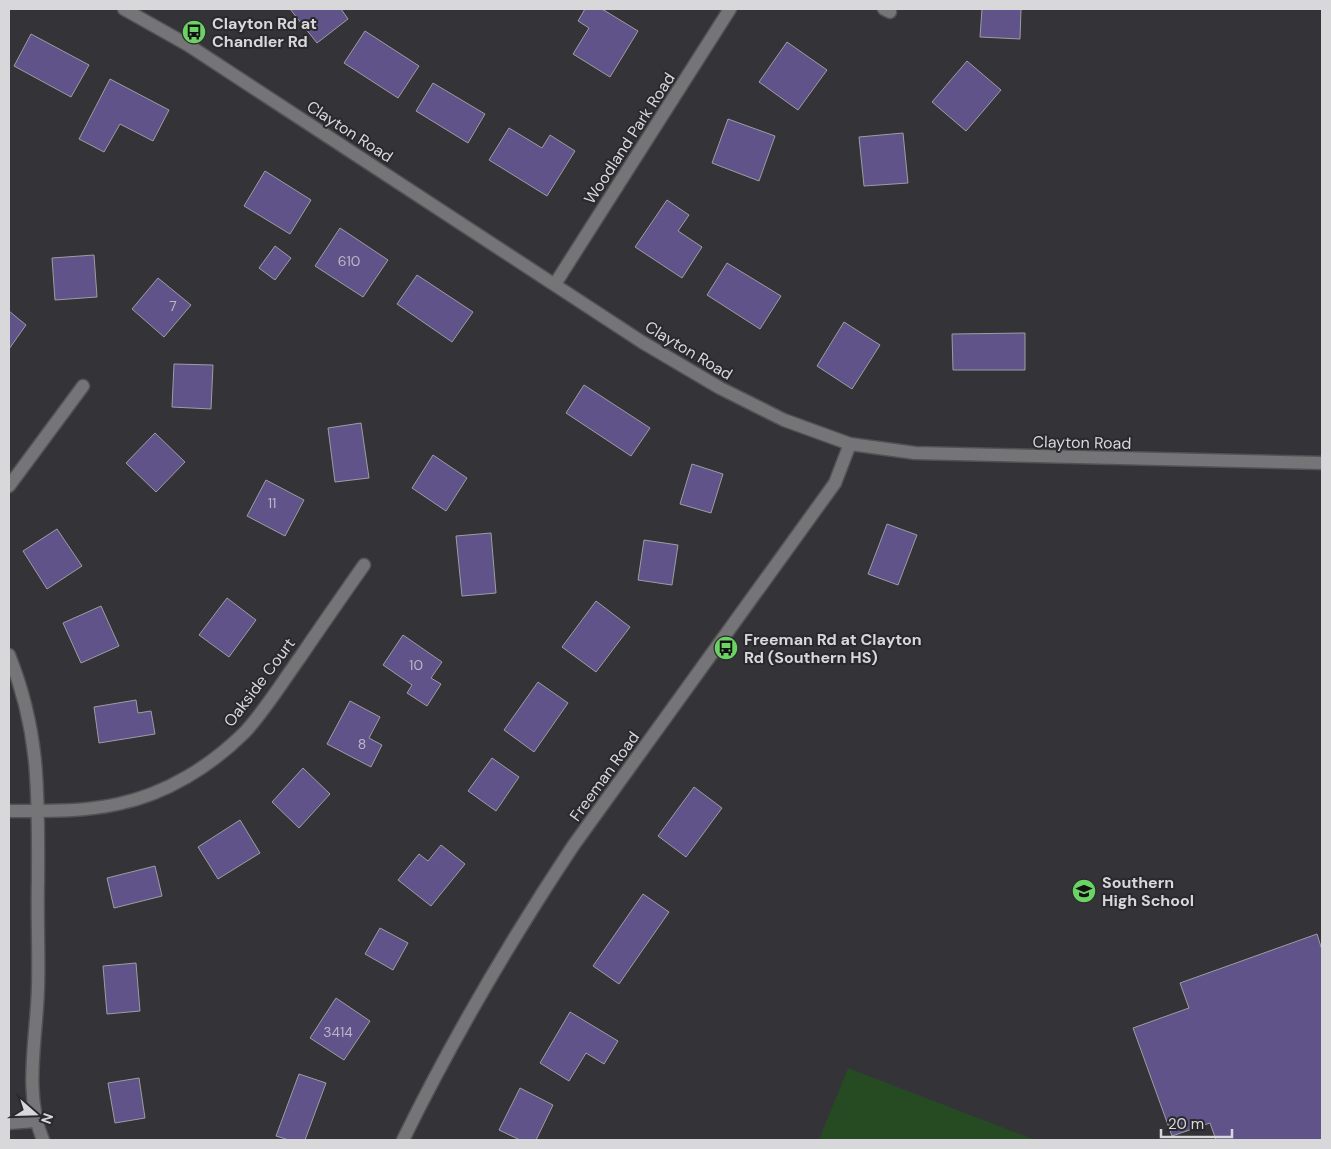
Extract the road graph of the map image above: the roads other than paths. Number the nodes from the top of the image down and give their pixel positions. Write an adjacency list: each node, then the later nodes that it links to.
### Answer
1 (730, 9): 3 (street, Woodland Park Road)
2 (132, 10): 3 (street, Clayton Road)
3 (555, 284): 5 (street, Clayton Road)
4 (83, 386): 7 (street)
5 (850, 444): 6 (street, Clayton Road); 15 (street, Freeman Road)
6 (1322, 463)
7 (9, 486)
8 (364, 565): 11 (street, Oakside Court)
9 (9, 654): 11 (street)
10 (9, 811): 11 (street, Oakside Court)
11 (38, 811): 12 (street)
12 (35, 1121): 13 (street); 14 (street)
13 (9, 1123)
14 (43, 1140)
15 (403, 1140)

